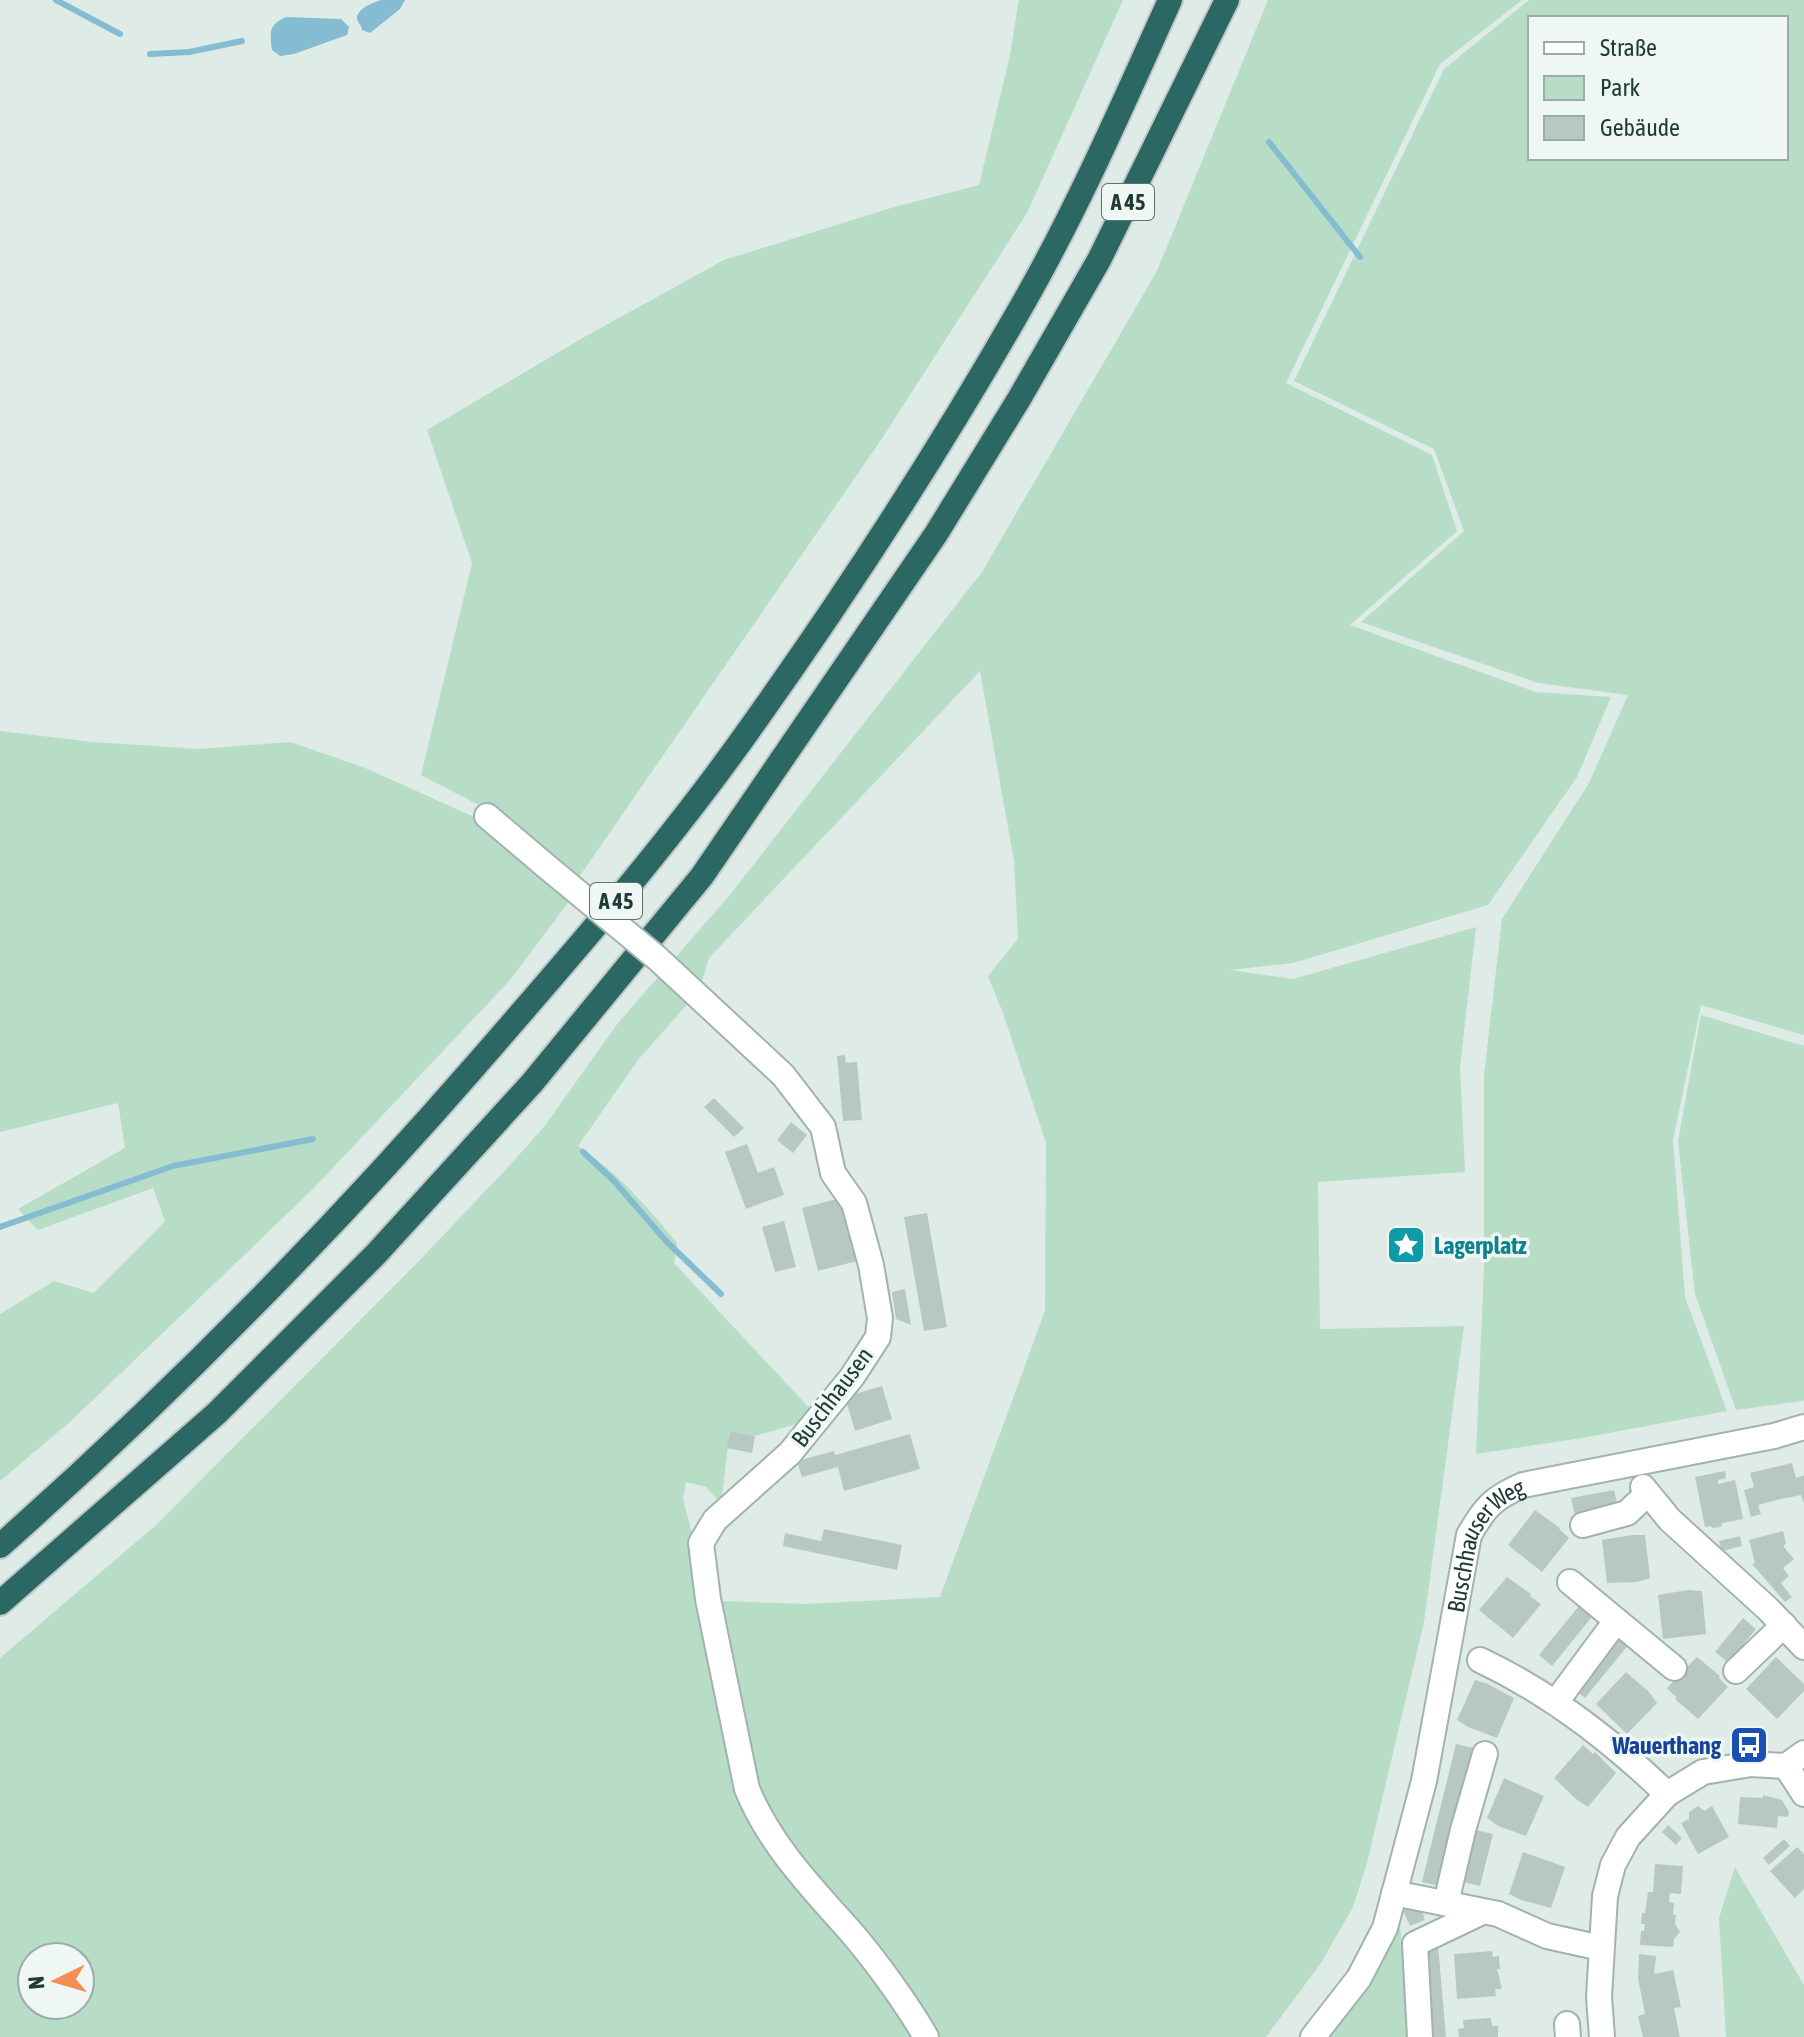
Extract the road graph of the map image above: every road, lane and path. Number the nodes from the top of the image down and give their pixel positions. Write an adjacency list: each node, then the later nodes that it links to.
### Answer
1 (1170, 0): 6 (highway, A 45)
2 (1227, 0): 8 (highway, A 45)
3 (487, 816): 24 (street, Buschhausen, bridge)
4 (1804, 1427): 20 (street, Buschhauser Weg)
5 (1583, 1525): 10 (street)
6 (0, 1546)
7 (1570, 1582): 9 (street)
8 (0, 1603)
9 (1616, 1621): 13 (street); 15 (street)
10 (1784, 1625): 11 (street); 14 (street)
11 (1804, 1647)
12 (1480, 1660): 15 (street, Buschhauser Weg)
13 (1674, 1668)
14 (1736, 1671)
15 (1556, 1702): 18 (street, Buschhauser Weg)
16 (1485, 1754): 21 (street)
17 (1795, 1759): 18 (street); 19 (street)
18 (1667, 1794): 23 (street)
19 (1804, 1794)
20 (1394, 1893): 21 (street); 25 (street, Buschhauser Weg)
21 (1446, 1903): 22 (street)
22 (1480, 1913): 23 (street); 26 (street)
23 (1601, 1948): 27 (street)
24 (926, 2037)
25 (1313, 2037)
26 (1420, 2037)
27 (1602, 2037)

